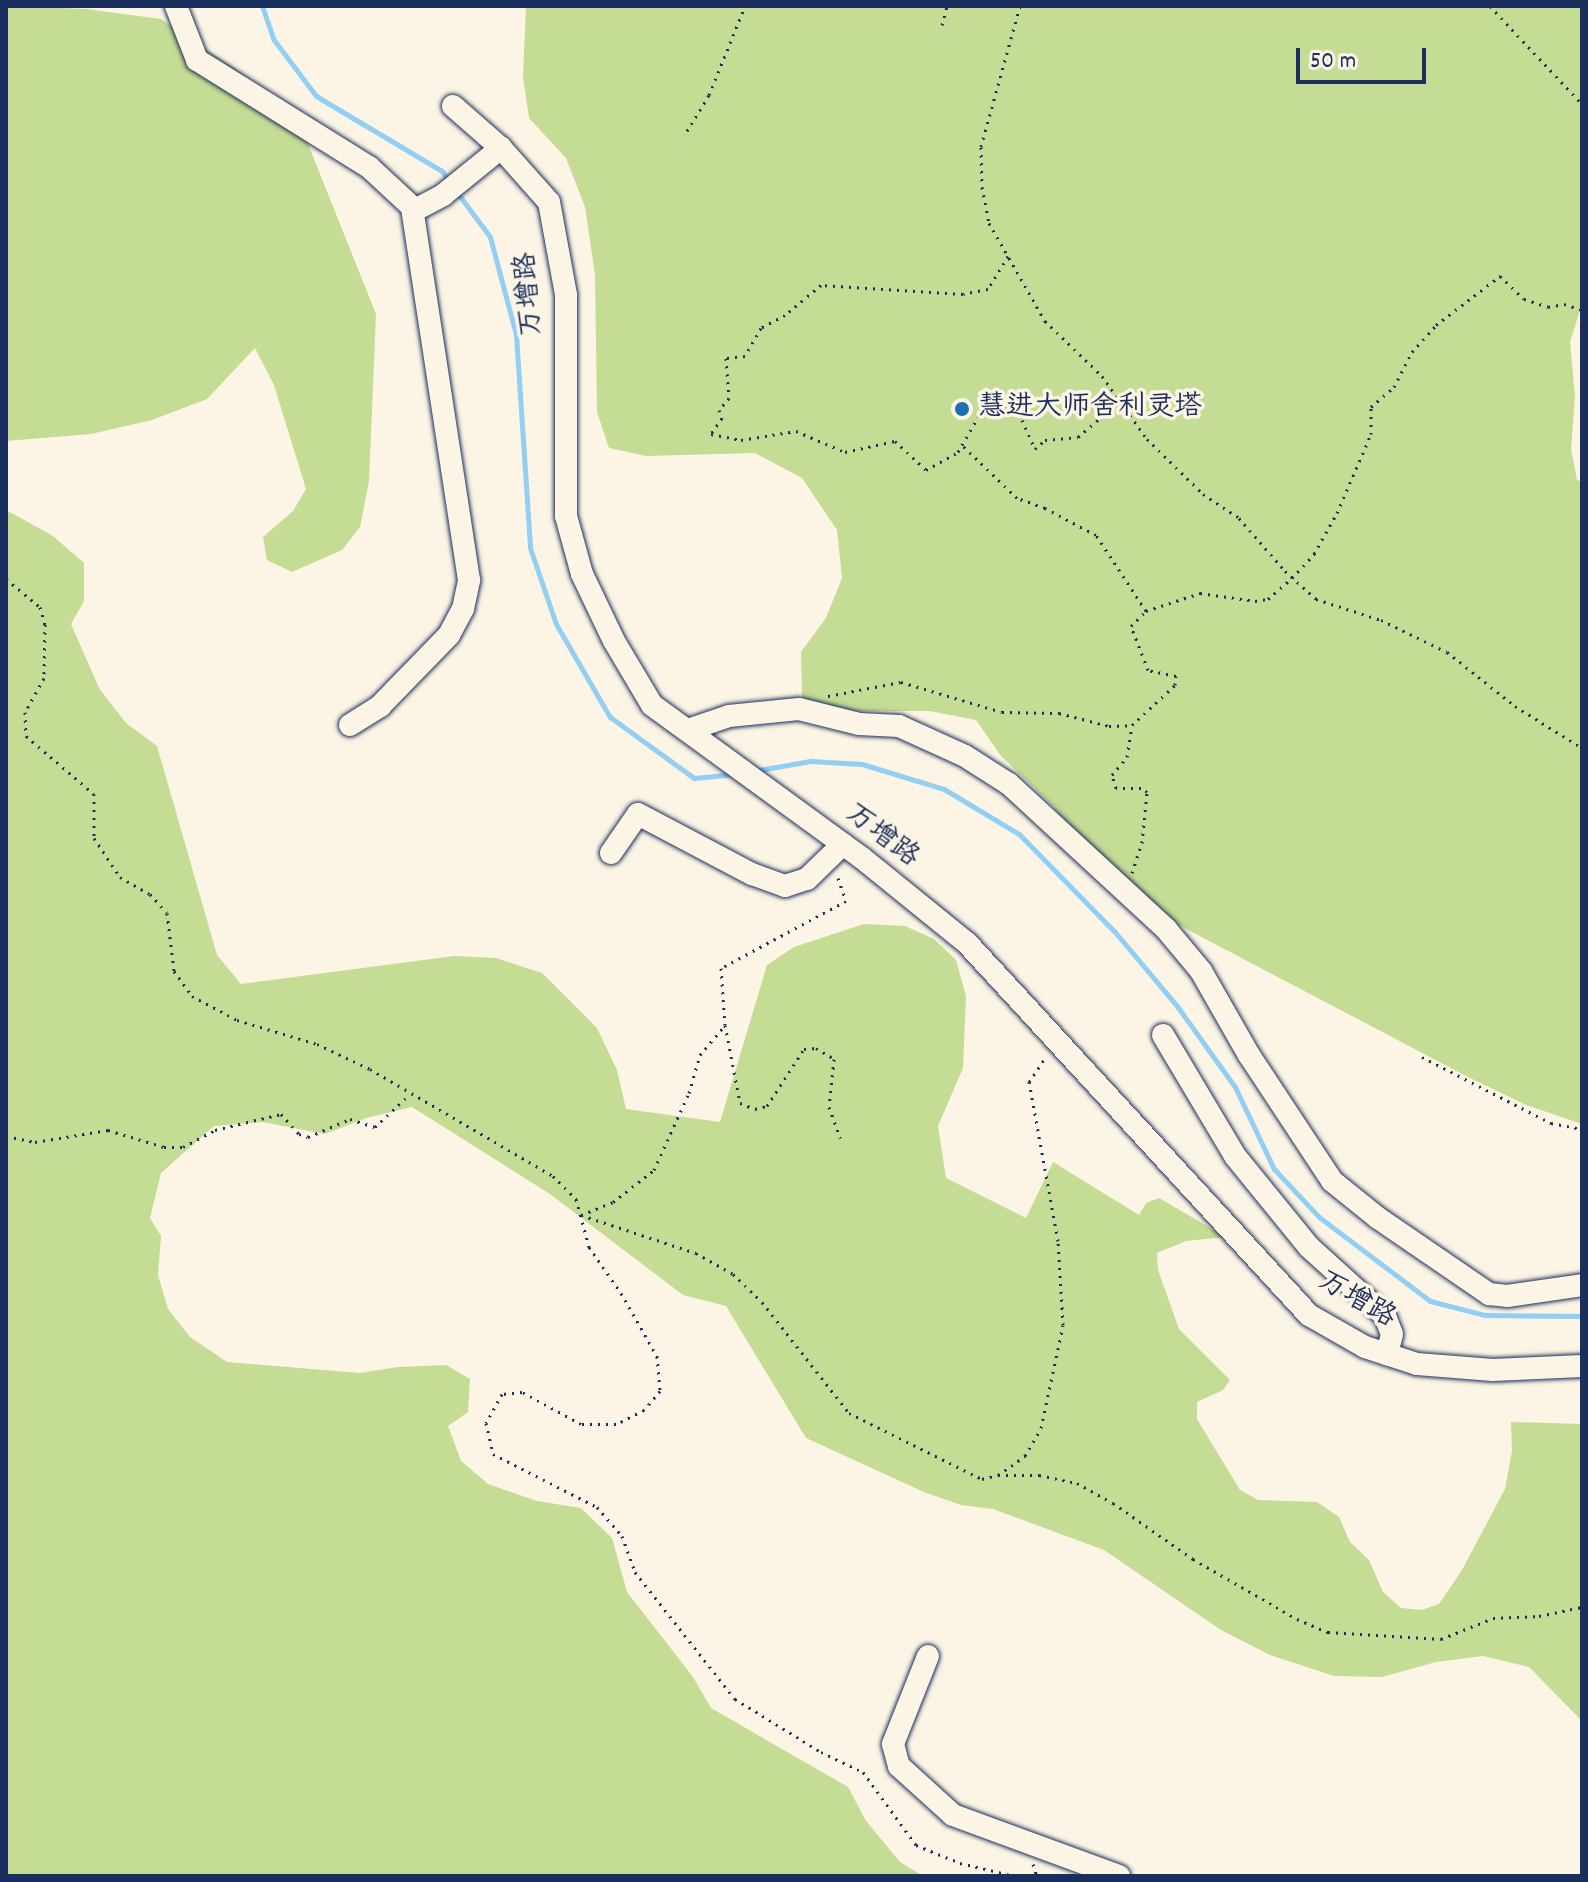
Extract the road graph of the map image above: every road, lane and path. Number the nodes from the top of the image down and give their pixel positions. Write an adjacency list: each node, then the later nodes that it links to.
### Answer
1 (176, 6): 11 (street)
2 (745, 6): 9 (path)
3 (947, 6): 6 (path)
4 (1020, 6): 12 (path)
5 (1490, 6): 7 (path)
6 (942, 25)
7 (1582, 104)
8 (453, 106): 10 (street, 万增路)
9 (687, 131)
10 (501, 148): 11 (street); 22 (street, 万增路)
11 (412, 207): 20 (street)
12 (1008, 256): 14 (path); 15 (path)
13 (1582, 310): 16 (path)
14 (1119, 402): 15 (path); 16 (path)
15 (961, 444): 18 (path)
16 (1292, 578): 18 (path); 23 (path)
17 (6, 579): 31 (path)
18 (1146, 611): 21 (path)
19 (799, 709): 21 (path); 22 (street); 26 (street)
20 (350, 725)
21 (1132, 725): 26 (path)
22 (688, 730): 24 (street, 万增路)
23 (1582, 748)
24 (835, 852): 25 (street); 27 (path); 29 (street, 万增路)
25 (611, 853)
26 (1126, 892): 36 (street)
27 (725, 1025): 34 (path); 35 (path)
28 (1163, 1035): 37 (street)
29 (1057, 1041): 37 (street, 万增路); 39 (path)
30 (1422, 1057): 32 (path)
31 (410, 1095): 33 (path); 35 (path)
32 (1582, 1129)
33 (6, 1136)
34 (840, 1138)
35 (581, 1215): 39 (path); 42 (path)
36 (1582, 1285)
37 (1387, 1354): 38 (street, 万增路)
38 (1582, 1366)
39 (998, 1475): 40 (path)
40 (1582, 1607)
41 (928, 1656): 43 (street)
42 (1015, 1876)
43 (1119, 1876)

